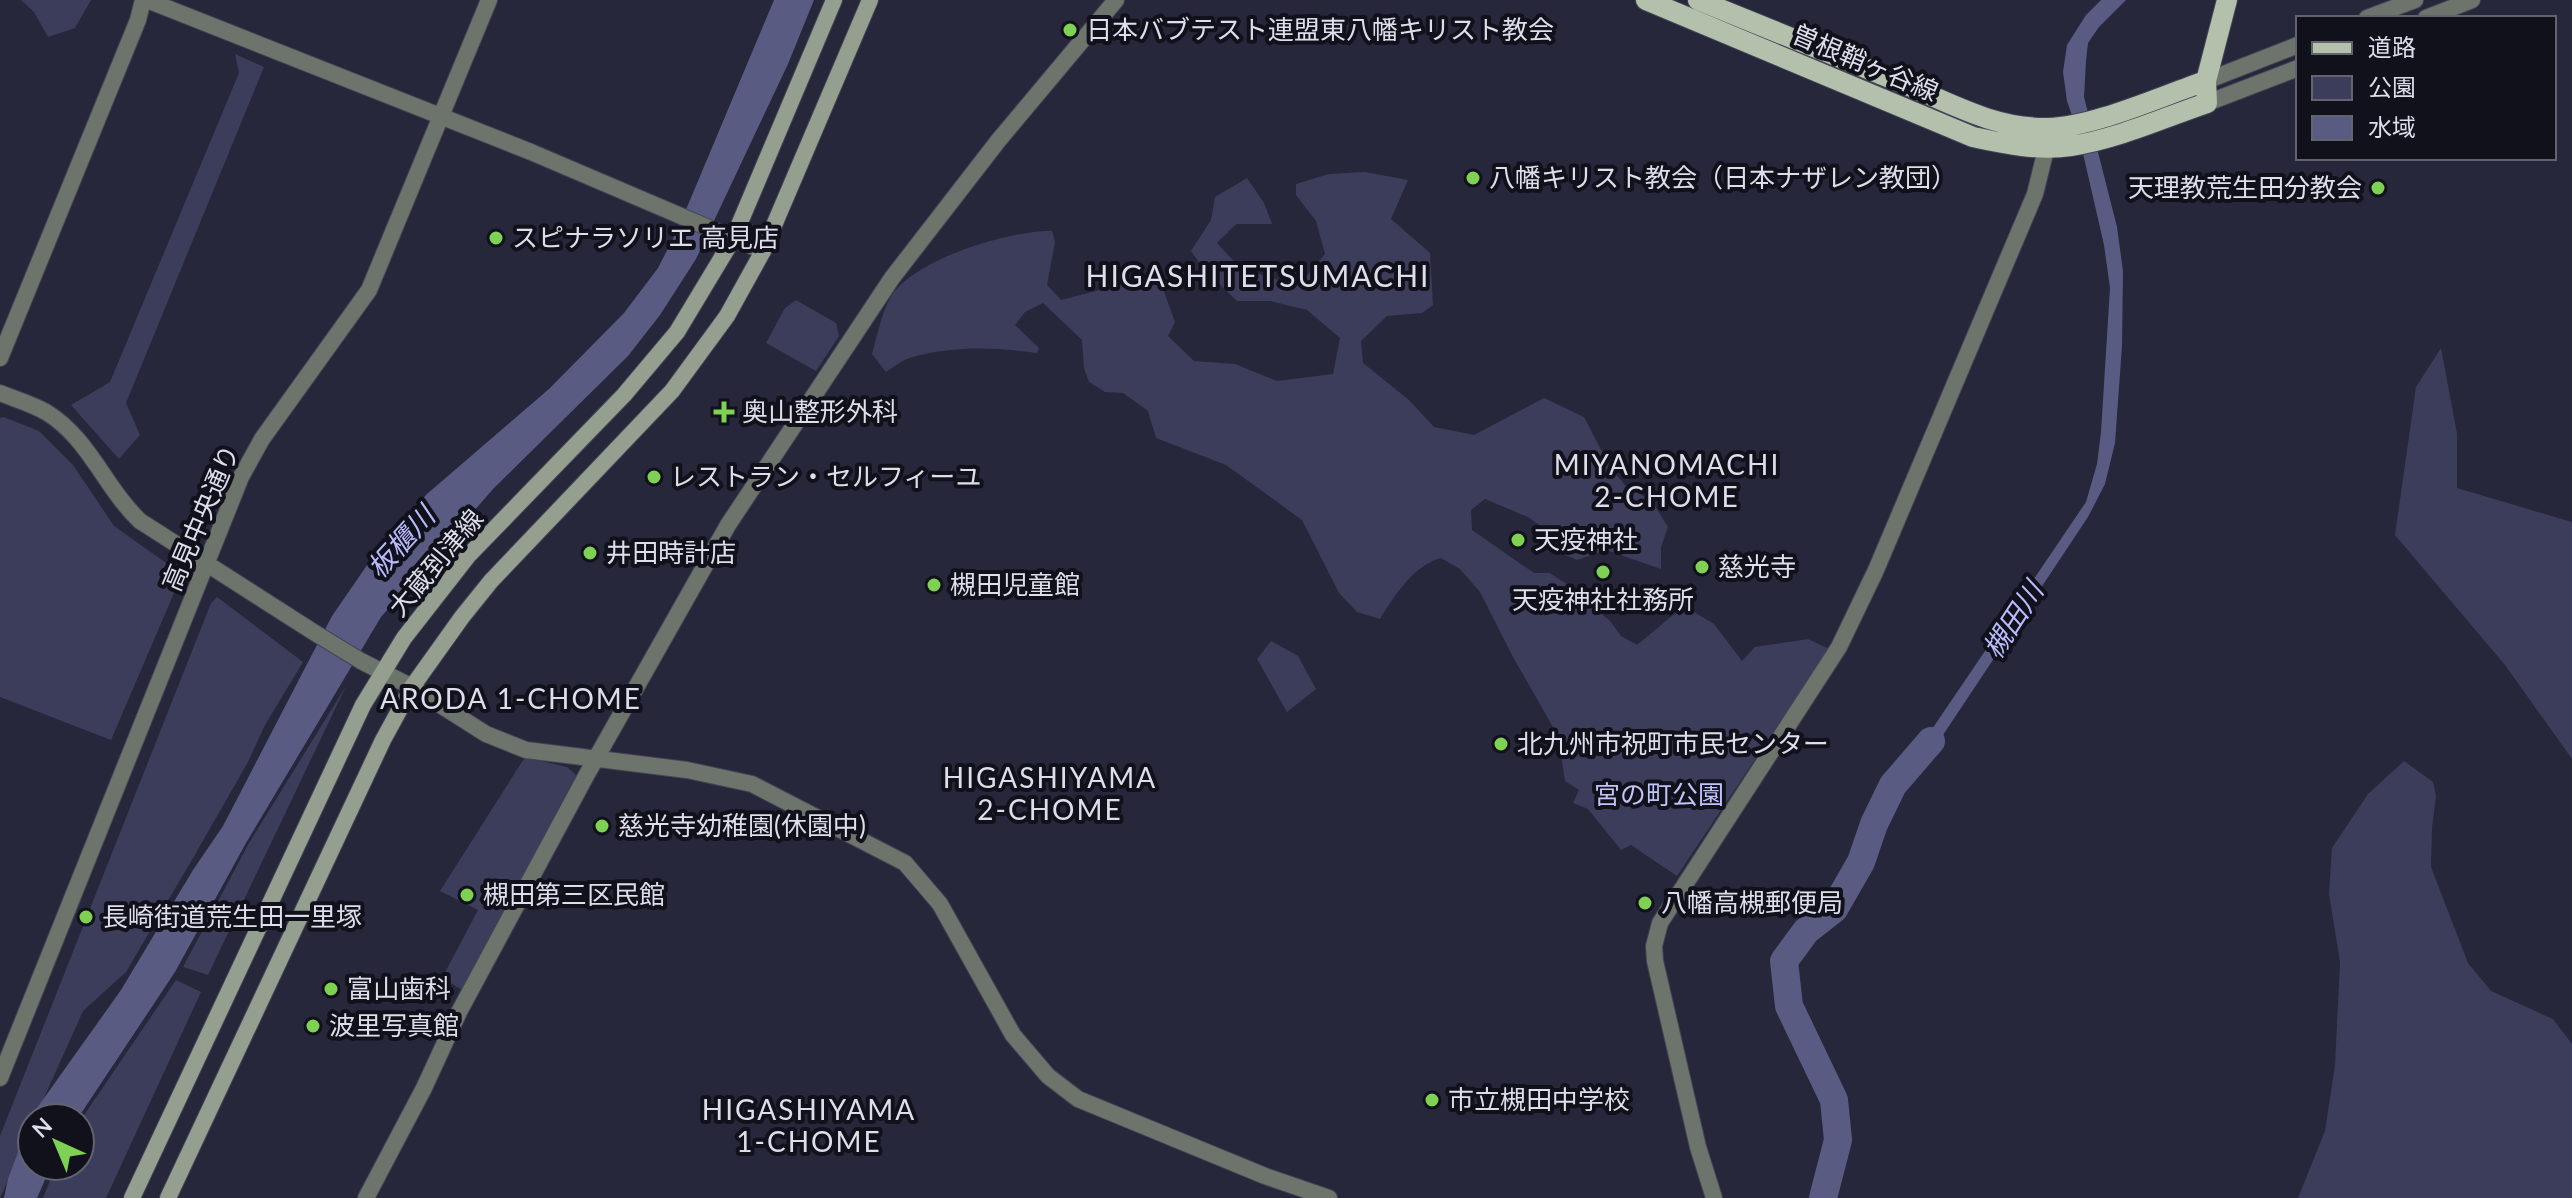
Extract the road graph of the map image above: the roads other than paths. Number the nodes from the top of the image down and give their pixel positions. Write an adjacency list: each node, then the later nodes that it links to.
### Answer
1 (145, 0): 17 (street); 22 (street)
2 (489, 0): 17 (street, 高見中央通り)
3 (834, 0): 20 (main road, 大蔵到津線)
4 (870, 0): 21 (main road, 大蔵到津線)
5 (1116, 0): 27 (street)
6 (1646, 0): 19 (main road, 曽根鞘ヶ谷線)
7 (1698, 0): 19 (main road, 曽根鞘ヶ谷線)
8 (2227, 0): 15 (main road)
9 (2415, 0): 11 (street)
10 (2472, 0): 12 (street)
11 (2372, 16)
12 (2431, 16)
13 (2296, 46): 15 (street)
14 (2296, 69): 16 (street)
15 (2206, 81): 16 (main road); 18 (main road)
16 (2207, 103): 18 (main road)
17 (442, 116): 20 (street); 24 (street, 高見中央通り)
18 (2095, 130): 19 (main road); 19 (main road, 曽根鞘ヶ谷線)
19 (2055, 133): 33 (street)
20 (733, 239): 21 (street); 25 (main road, 大蔵到津線)
21 (763, 251): 26 (main road, 大蔵到津線)
22 (0, 358)
23 (0, 393): 24 (street)
24 (206, 564): 25 (street); 28 (street, 高見中央通り)
25 (382, 672): 26 (street); 29 (main road, 大蔵到津線)
26 (412, 687): 27 (street); 30 (main road, 大蔵到津線)
27 (597, 758): 31 (street); 32 (street)
28 (0, 1078)
29 (132, 1198)
30 (168, 1198)
31 (366, 1198)
32 (1329, 1198)
33 (1714, 1198)

